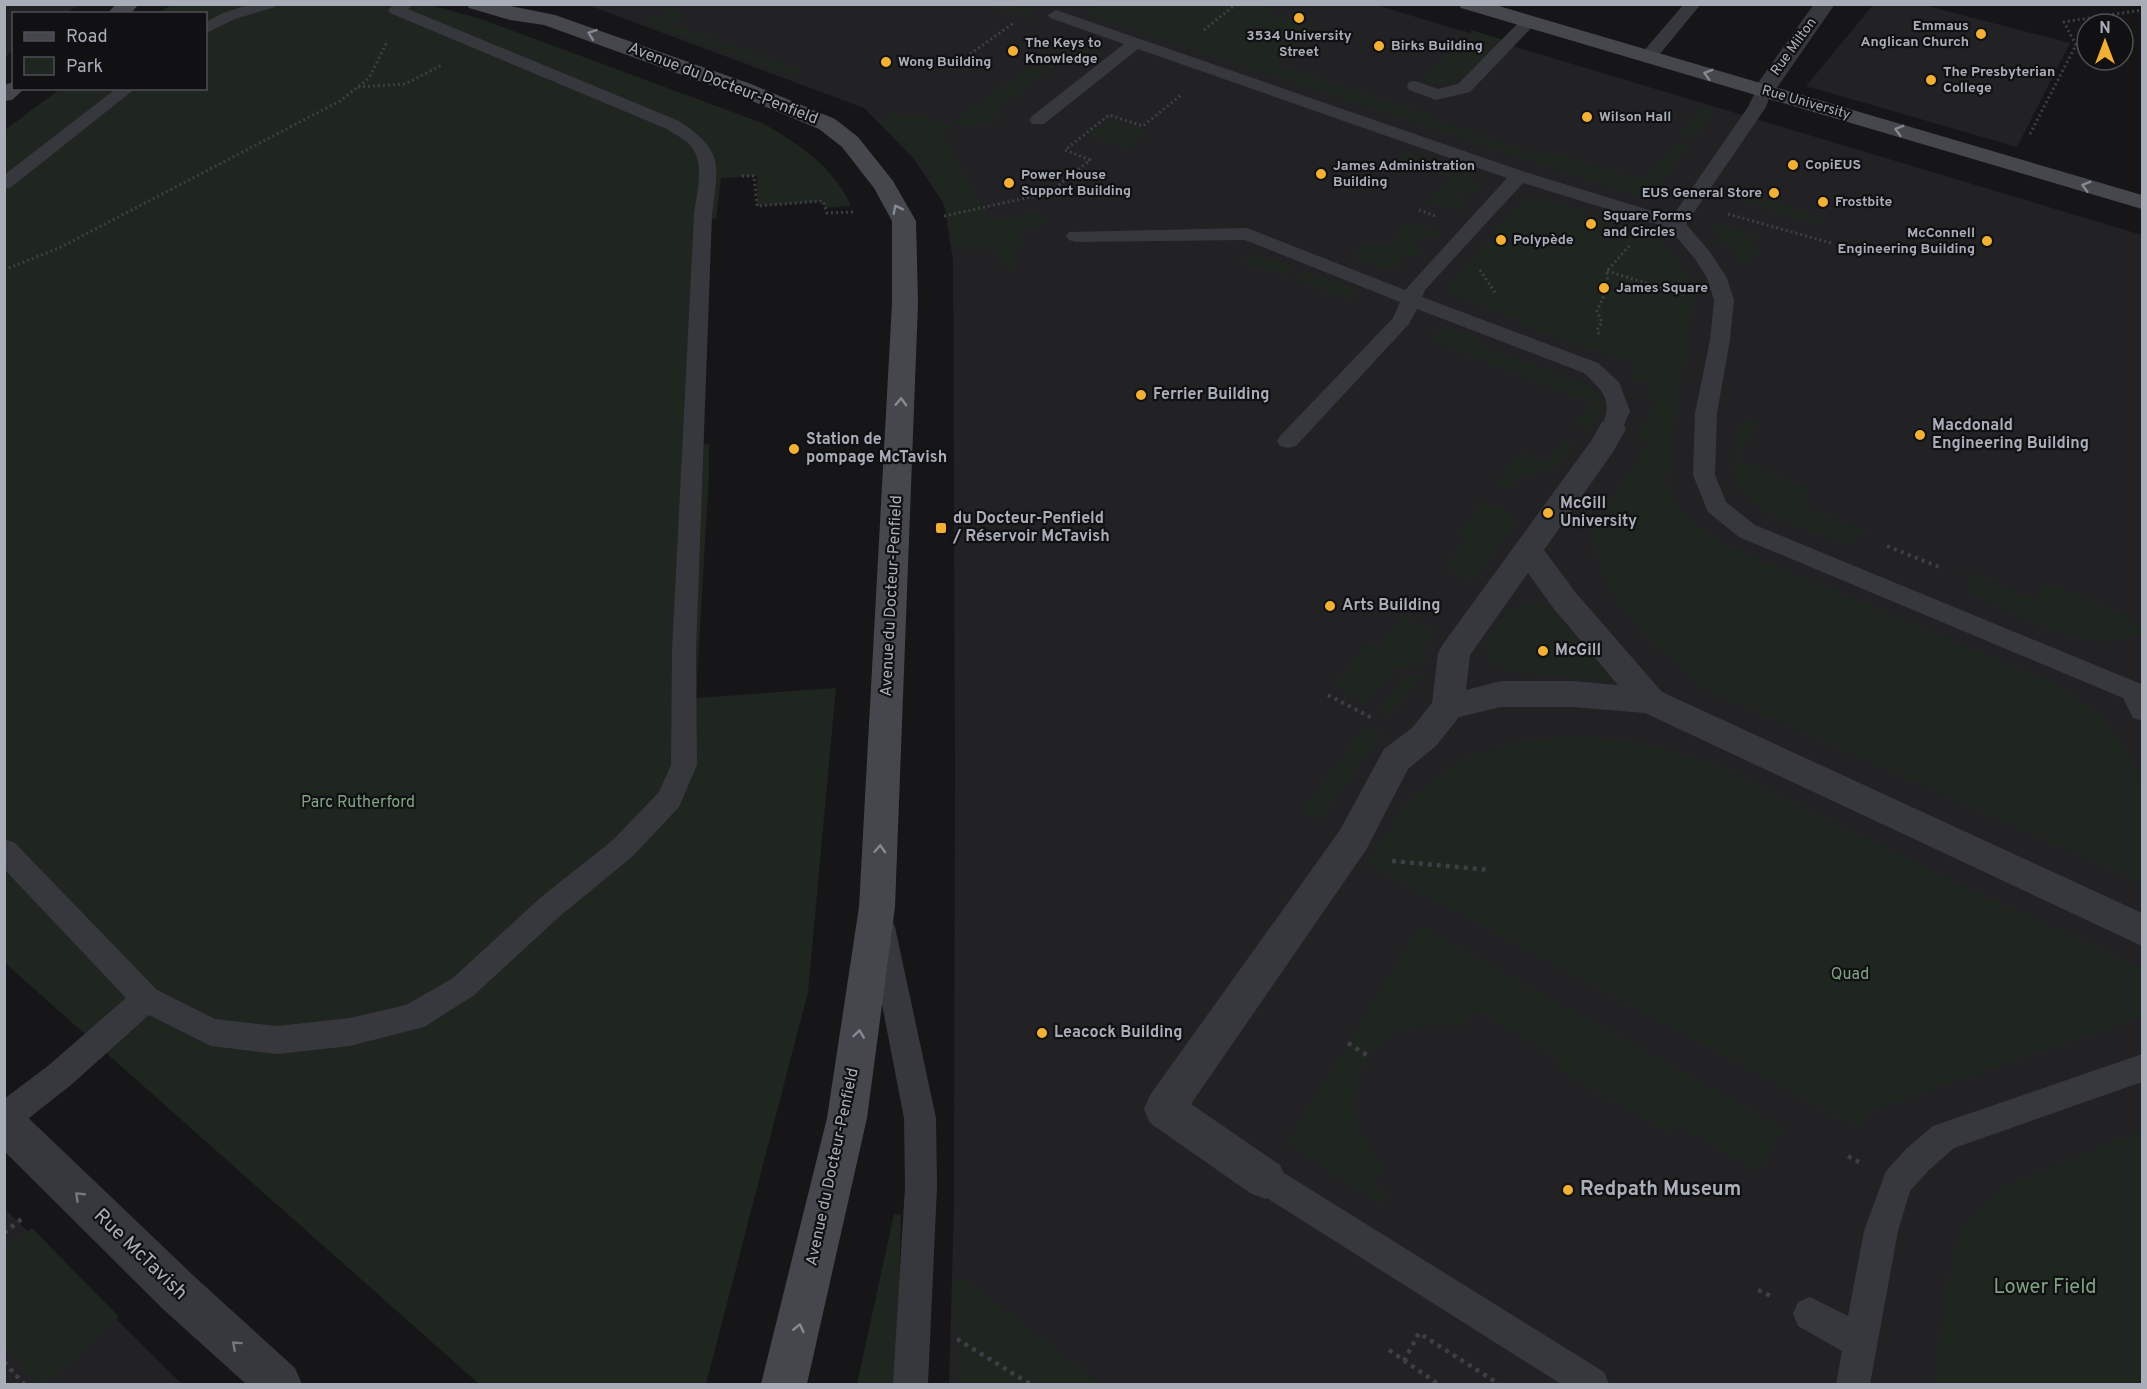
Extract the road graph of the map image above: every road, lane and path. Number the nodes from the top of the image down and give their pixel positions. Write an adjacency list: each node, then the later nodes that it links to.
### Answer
1 (268, 4): 13 (lane)
2 (476, 4): 10 (main road, Avenue du Docteur-Penfield)
3 (1072, 4): 15 (lane)
4 (1236, 4): 14 (path)
5 (1468, 4): 12 (main road, Rue University)
6 (1693, 4): 17 (lane)
7 (1825, 4): 22 (street, Rue Milton)
8 (398, 9): 19 (path); 57 (lane)
9 (2142, 10): 25 (path)
10 (539, 11): 55 (main road, Avenue du Docteur-Penfield, one-way to 10)
11 (1015, 22): 16 (path)
12 (1528, 22): 17 (main road, Rue University); 20 (lane)
13 (207, 27)
14 (1200, 33)
15 (1136, 43): 24 (lane); 27 (lane)
16 (970, 54)
17 (1648, 57): 22 (main road, Rue University, one-way to 17)
18 (447, 62): 19 (path)
19 (357, 87): 37 (path)
20 (1415, 87)
21 (125, 90): 28 (lane)
22 (1764, 90): 29 (main road, Rue University, one-way to 22); 33 (lane)
23 (1183, 93): 32 (path)
24 (1038, 120)
25 (2027, 140)
26 (734, 175): 30 (path)
27 (1519, 176): 33 (lane); 40 (lane)
28 (4, 184)
29 (2142, 202)
30 (859, 212)
31 (1721, 212): 35 (path)
32 (944, 216)
33 (1676, 224): 48 (lane)
34 (1076, 236): 40 (lane)
35 (1831, 243)
36 (1628, 247): 38 (path)
37 (4, 270)
38 (1607, 271): 39 (path); 41 (path)
39 (1689, 297)
40 (1412, 300): 42 (lane); 43 (lane)
41 (1597, 330)
42 (1614, 424): 45 (street)
43 (1288, 441)
44 (1890, 547): 46 (path)
45 (1528, 550): 49 (street); 50 (street)
46 (1932, 564)
47 (1328, 695): 51 (path)
48 (2139, 696)
49 (1650, 701): 50 (street); 56 (street)
50 (1448, 707): 62 (street)
51 (1372, 718)
52 (4, 850): 57 (lane)
53 (1390, 861): 54 (path)
54 (1490, 870)
55 (877, 907): 65 (lane); 73 (main road, Avenue du Docteur-Penfield, one-way to 55)
56 (2142, 930)
57 (146, 999): 61 (lane)
58 (1348, 1043): 59 (path)
59 (1368, 1056)
60 (2142, 1068): 67 (lane)
61 (4, 1120): 72 (street, Rue McTavish, one-way to 61)
62 (1266, 1179): 78 (lane)
63 (24, 1217): 64 (path)
64 (4, 1233)
65 (915, 1312): 74 (lane); 75 (path)
66 (1810, 1314): 67 (lane)
67 (1862, 1343): 79 (lane)
68 (1389, 1350): 69 (path)
69 (1404, 1361): 76 (path); 77 (path)
70 (4, 1362): 71 (path)
71 (24, 1384)
72 (279, 1384)
73 (784, 1384)
74 (911, 1384)
75 (1030, 1384)
76 (1438, 1384)
77 (1499, 1384)
78 (1592, 1384)
79 (1853, 1384)

